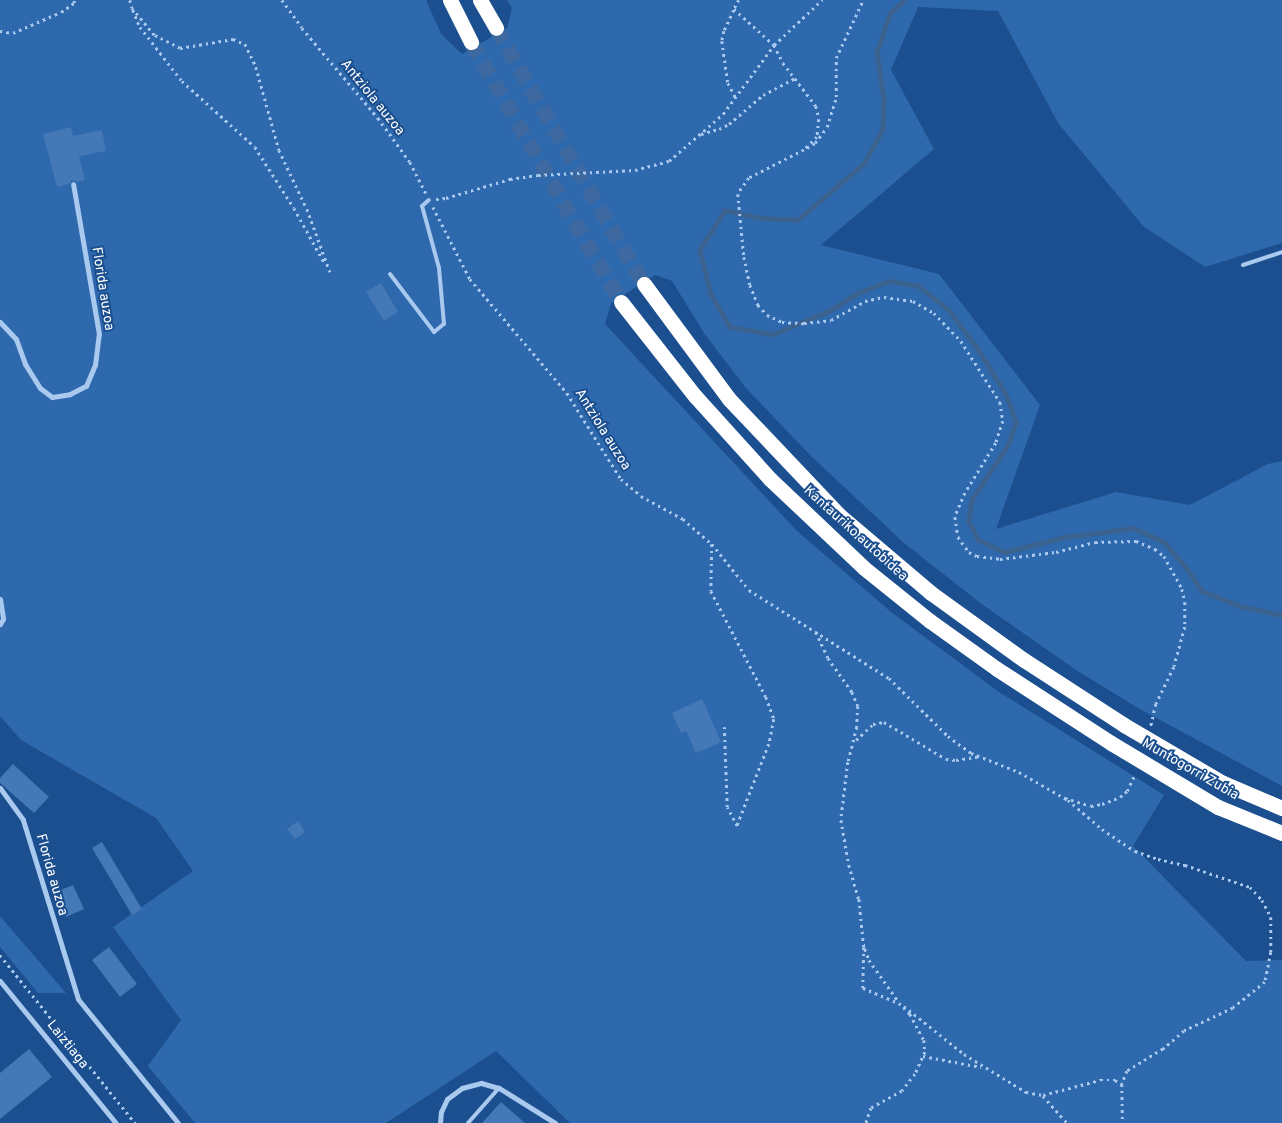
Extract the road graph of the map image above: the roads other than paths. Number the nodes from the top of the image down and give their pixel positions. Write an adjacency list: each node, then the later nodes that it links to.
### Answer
1 (450, 0): 4 (highway)
2 (480, 0): 3 (highway)
3 (496, 28)
4 (471, 42)
5 (73, 184): 12 (street, Florida auzoa)
6 (429, 200): 9 (lane)
7 (1282, 252): 8 (lane)
8 (1243, 265)
9 (390, 274)
10 (644, 284): 15 (highway, Kantauriko autobidea)
11 (621, 302): 16 (highway, Kantauriko autobidea)
12 (0, 322)
13 (0, 599): 14 (street)
14 (0, 624)
15 (1124, 724): 18 (highway, Muntogorri Zubia, bridge)
16 (1111, 743): 19 (highway, Muntogorri Zubia, bridge)
17 (0, 788): 23 (street, Florida auzoa)
18 (1282, 808)
19 (1282, 833)
20 (0, 981): 22 (street, Laiztiaga)
21 (499, 1088): 24 (street); 25 (lane); 26 (street)
22 (116, 1123)
23 (178, 1123)
24 (440, 1123)
25 (468, 1123)
26 (555, 1123)

